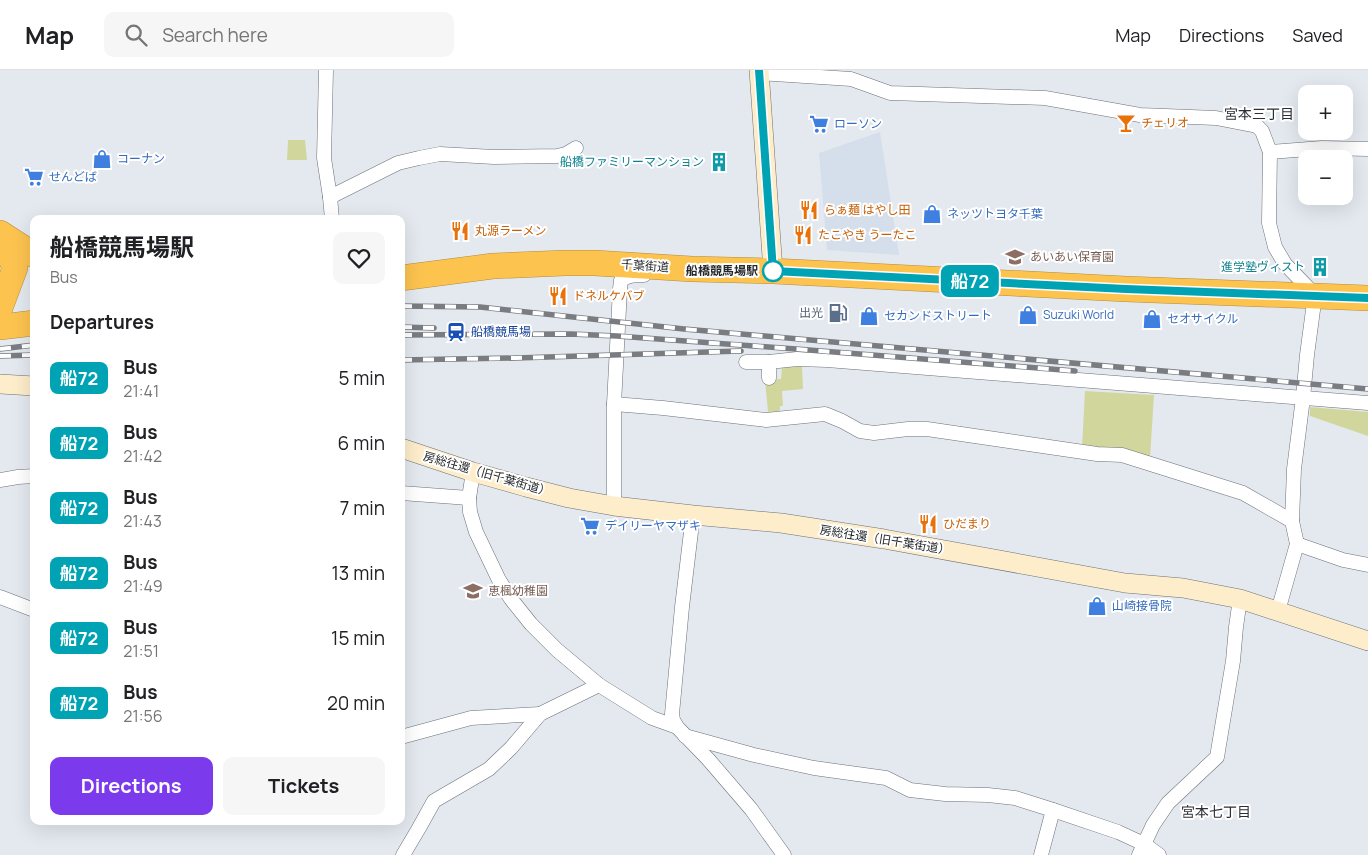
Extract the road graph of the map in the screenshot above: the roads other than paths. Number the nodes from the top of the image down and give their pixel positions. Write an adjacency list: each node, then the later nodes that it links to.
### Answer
1 (326, 70): 6 (street)
2 (759, 72): 5 (street); 11 (street)
3 (576, 148): 6 (street)
4 (1368, 149): 5 (street)
5 (1270, 152): 13 (street)
6 (330, 197): 7 (street)
7 (332, 215)
8 (0, 234): 9 (highway); 15 (highway)
9 (30, 253)
10 (692, 269): 11 (highway, 千葉街道); 12 (highway, 千葉街道); 25 (street)
11 (773, 271): 13 (highway, 千葉街道)
12 (405, 277)
13 (1315, 295): 14 (highway, 千葉街道); 23 (street)
14 (1368, 298)
15 (0, 308)
16 (30, 323): 17 (highway)
17 (0, 327)
18 (746, 362): 19 (street)
19 (769, 362): 20 (street); 23 (street)
20 (769, 378)
21 (0, 384): 22 (street)
22 (30, 386)
23 (1303, 398): 24 (street); 34 (street)
24 (1368, 403)
25 (614, 404): 32 (street); 34 (street)
26 (405, 449): 27 (street, 房総往還（旧千葉街道）)
27 (473, 472): 31 (street); 32 (street, 房総往還（旧千葉街道）)
28 (30, 476): 29 (street)
29 (0, 480)
30 (405, 493): 31 (street)
31 (469, 498): 42 (street)
32 (614, 506): 33 (street, 房総往還（旧千葉街道）)
33 (694, 515): 38 (street, 房総往還（旧千葉街道）); 44 (street)
34 (1292, 521): 35 (street)
35 (1297, 544): 36 (street); 40 (street)
36 (1368, 566)
37 (0, 597): 39 (street)
38 (1240, 598): 40 (street, 房総往還（旧千葉街道）); 47 (street)
39 (30, 608)
40 (1278, 611): 41 (street, 房総往還（旧千葉街道）)
41 (1368, 641)
42 (599, 685): 43 (street); 44 (street)
43 (540, 714): 45 (street); 48 (street)
44 (681, 731): 46 (street); 49 (street)
45 (405, 736)
46 (1053, 810): 47 (street); 50 (street)
47 (1141, 850): 51 (street)
48 (402, 855)
49 (784, 855)
50 (1041, 855)
51 (1159, 855)

